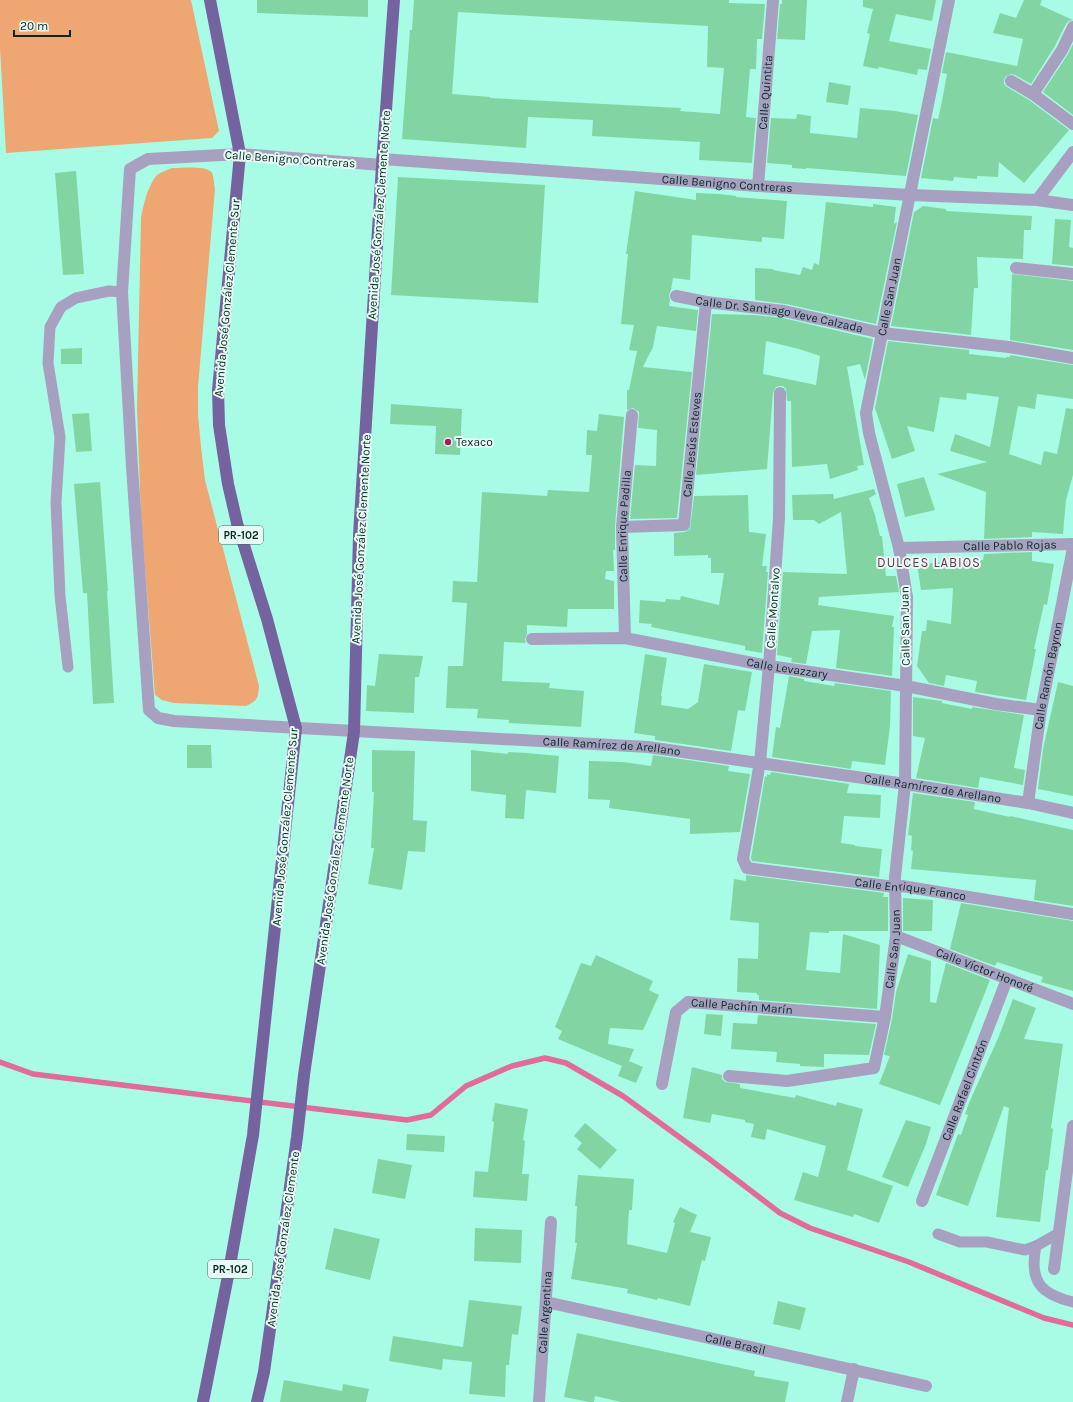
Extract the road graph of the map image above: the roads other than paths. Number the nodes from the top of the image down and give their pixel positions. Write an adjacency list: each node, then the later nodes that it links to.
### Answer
1 (210, 0): 10 (main road, Avenida José González Clemente Sur / PR-102)
2 (394, 0): 11 (main road, Avenida José González Clemente Norte)
3 (773, 0): 12 (street, Calle Quintita)
4 (949, 0): 13 (street, Calle San Juan)
5 (1073, 27): 7 (street)
6 (1011, 82): 7 (street)
7 (1033, 94): 8 (street)
8 (1073, 124)
9 (1073, 152): 14 (street)
10 (240, 154): 11 (street, Calle Benigno Contreras); 18 (street, Calle Benigno Contreras); 35 (main road, Avenida José González Clemente Sur / PR-102)
11 (382, 162): 12 (street, Calle Benigno Contreras); 36 (main road, Avenida José González Clemente Norte)
12 (758, 186): 13 (street, Calle Benigno Contreras)
13 (911, 194): 14 (street, Calle Benigno Contreras); 21 (street, Calle San Juan)
14 (1037, 200): 15 (street, Calle Benigno Contreras)
15 (1073, 204)
16 (1016, 268): 17 (street)
17 (1073, 274)
18 (122, 292): 32 (lane); 35 (street, Calle Ramírez de Arellano)
19 (676, 296): 20 (street, Calle Dr. Santiago Veve Calzada)
20 (706, 302): 21 (street, Calle Dr. Santiago Veve Calzada); 25 (street, Calle Jesús Esteves)
21 (882, 333): 22 (street, Calle Dr. Santiago Veve Calzada); 27 (street, Calle San Juan)
22 (1073, 358)
23 (780, 393): 31 (street, Calle Montalvo)
24 (632, 415): 25 (street, Calle Enrique Padilla)
25 (622, 527): 29 (street, Calle Enrique Padilla)
26 (1073, 544): 27 (street, Calle Pablo Rojas)
27 (899, 548): 33 (street, Calle San Juan)
28 (1073, 548): 34 (street, Calle Ramón Bayron)
29 (625, 638): 30 (street, Calle Levazzary); 31 (street, Calle Levazzary)
30 (532, 639)
31 (769, 666): 33 (street, Calle Levazzary); 37 (street, Calle Montalvo)
32 (68, 667)
33 (906, 686): 34 (street, Calle Levazzary); 38 (street, Calle San Juan)
34 (1042, 710): 39 (street, Calle Ramón Bayron)
35 (296, 728): 36 (street, Calle Ramírez de Arellano); 63 (main road, Avenida José González Clemente Sur / PR-102)
36 (354, 732): 37 (street, Calle Ramírez de Arellano); 48 (main road, Avenida José González Clemente Norte)
37 (760, 762): 38 (street, Calle Ramírez de Arellano); 41 (street, Calle Montalvo)
38 (905, 784): 39 (street, Calle Ramírez de Arellano); 42 (street, Calle San Juan)
39 (1028, 803): 40 (street, Calle Ramírez de Arellano)
40 (1073, 813)
41 (747, 868): 42 (street, Calle Enrique Franco)
42 (895, 887): 43 (street, Calle Enrique Franco); 44 (street, Calle San Juan)
43 (1073, 914)
44 (896, 936): 45 (street, Calle Víctor Honoré); 47 (street, Calle San Juan)
45 (1007, 979): 46 (street, Calle Víctor Honoré); 53 (street, Calle Rafael Cintrón)
46 (1073, 1004)
47 (885, 1017): 49 (street, Calle San Juan); 50 (street, Calle Pachín Marín)
48 (304, 1075): 64 (main road, Avenida José González Clemente)
49 (729, 1076)
50 (662, 1084)
51 (1073, 1126): 52 (street)
52 (1070, 1176): 55 (street)
53 (922, 1201)
54 (551, 1222): 59 (street, Calle Argentina)
55 (1059, 1233): 57 (lane); 58 (street)
56 (938, 1234): 57 (lane)
57 (1036, 1246): 60 (lane)
58 (1054, 1269)
59 (546, 1302): 61 (street, Calle Brasil); 65 (street, Calle Argentina)
60 (1073, 1302)
61 (854, 1369): 62 (street, Calle Brasil); 66 (street)
62 (926, 1386)
63 (203, 1402)
64 (257, 1402)
65 (539, 1402)
66 (847, 1402)

